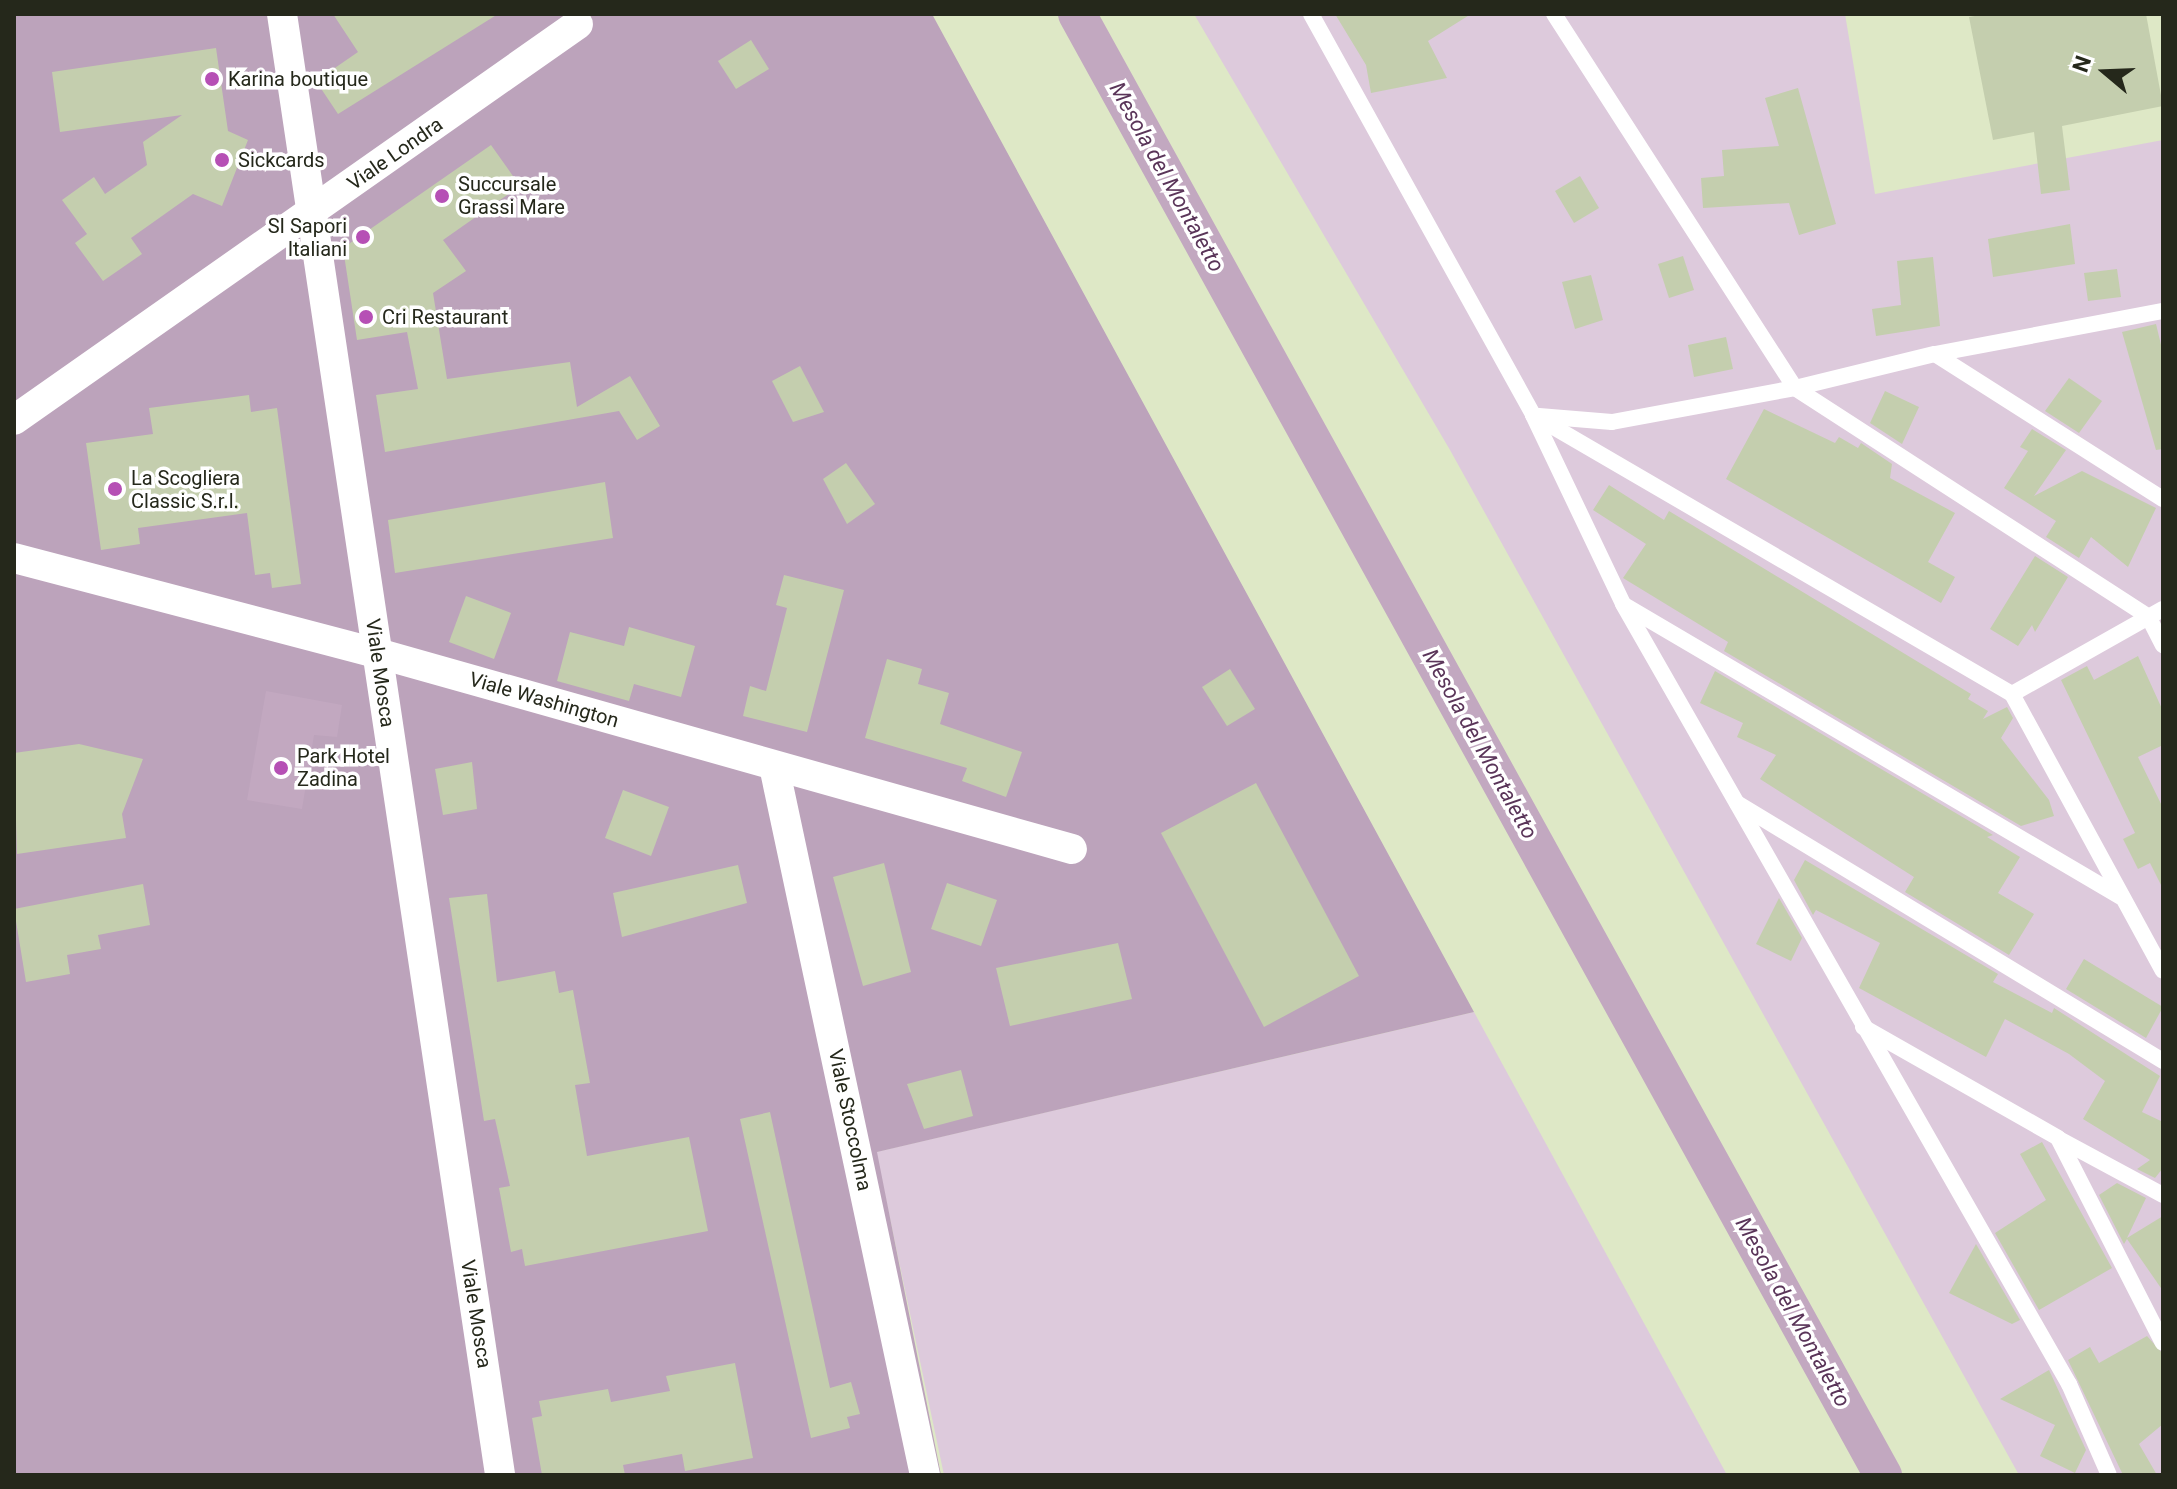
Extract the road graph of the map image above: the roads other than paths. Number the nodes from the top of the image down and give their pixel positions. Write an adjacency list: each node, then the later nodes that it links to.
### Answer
1 (282, 14): 5 (street, Viale Mosca)
2 (1311, 14): 9 (lane)
3 (1554, 14): 8 (lane)
4 (578, 24): 5 (street, Viale Londra)
5 (312, 212): 10 (street, Viale Londra); 16 (street, Viale Mosca)
6 (2163, 311): 7 (lane)
7 (1935, 354): 8 (lane); 11 (lane)
8 (1795, 388): 9 (lane); 14 (lane)
9 (1533, 415): 13 (lane); 17 (lane)
10 (14, 420)
11 (2163, 499)
12 (14, 558): 16 (street, Viale Washington)
13 (1623, 604): 19 (lane); 21 (lane)
14 (2155, 613): 15 (lane); 17 (lane)
15 (2163, 645)
16 (377, 653): 18 (street, Viale Washington); 28 (street, Viale Mosca)
17 (2012, 694): 21 (lane)
18 (774, 766): 20 (street, Viale Washington); 29 (street, Viale Stoccolma)
19 (1734, 801): 23 (lane); 24 (lane)
20 (1072, 849)
21 (2123, 898): 22 (lane)
22 (2163, 971)
23 (1860, 1026): 25 (lane); 30 (lane)
24 (2163, 1061)
25 (2058, 1138): 26 (lane); 27 (lane)
26 (2163, 1195)
27 (2163, 1343)
28 (500, 1475)
29 (925, 1475)
30 (2109, 1475)

